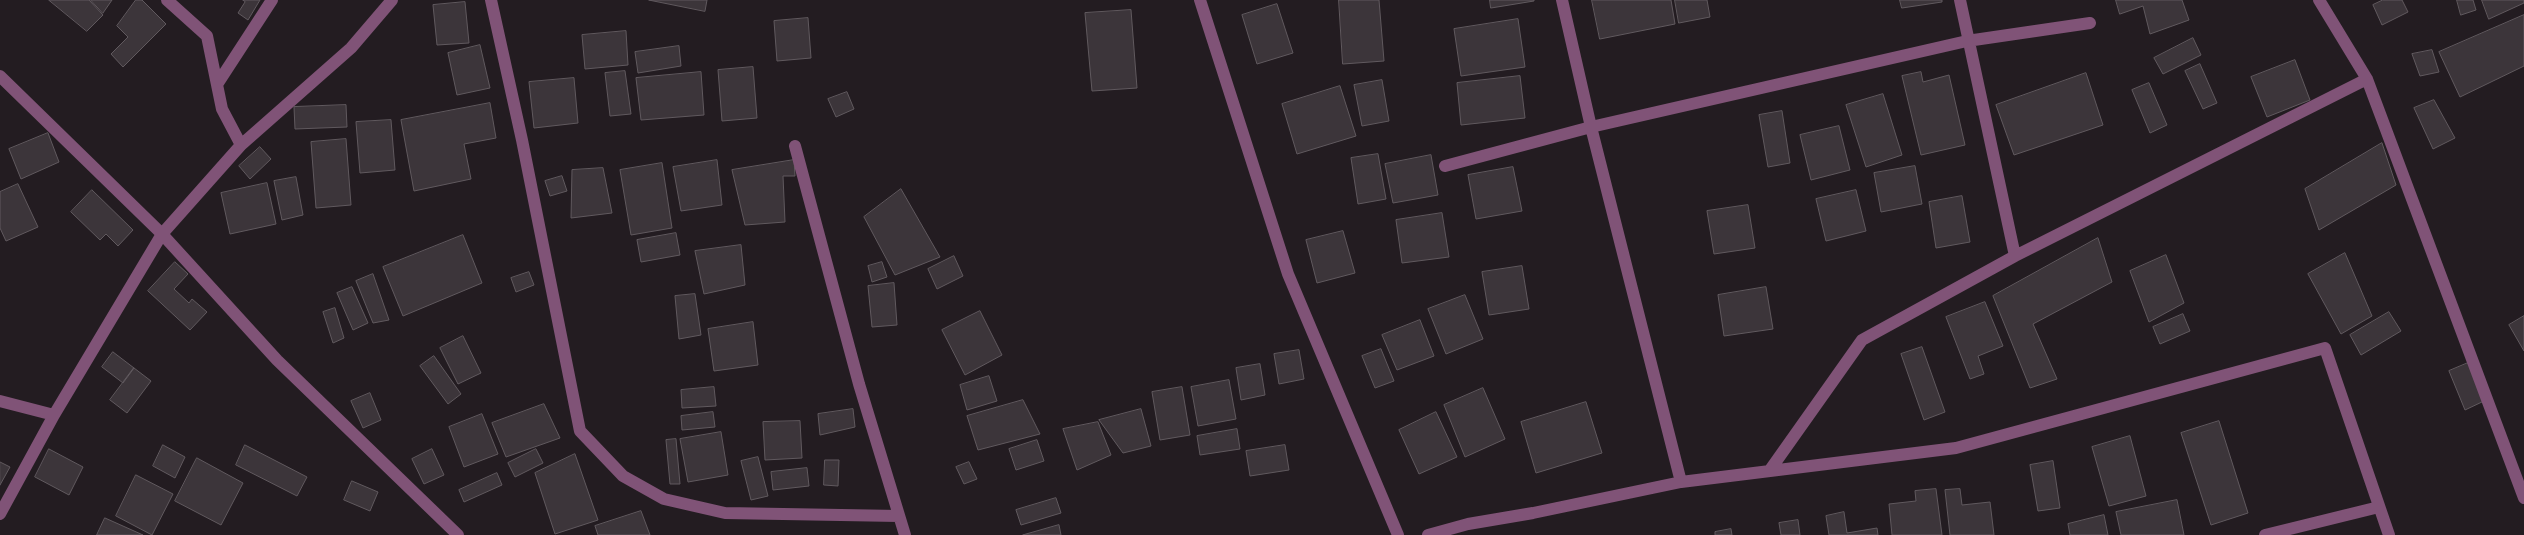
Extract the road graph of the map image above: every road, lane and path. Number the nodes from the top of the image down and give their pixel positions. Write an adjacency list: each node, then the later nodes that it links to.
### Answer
1 (167, 0): 13 (street)
2 (272, 0): 13 (street)
3 (392, 0): 15 (street)
4 (491, 0): 27 (street)
5 (1200, 0): 31 (street)
6 (1562, 0): 14 (street)
7 (1960, 0): 10 (street)
8 (2323, 1): 12 (street)
9 (2090, 23): 10 (street)
10 (1967, 41): 14 (street); 19 (street)
11 (0, 76): 18 (street)
12 (2367, 79): 19 (street); 24 (street)
13 (218, 84): 15 (street)
14 (1591, 128): 17 (street); 23 (street)
15 (241, 146): 18 (street)
16 (795, 146): 27 (street)
17 (1445, 166)
18 (162, 234): 21 (street); 29 (street)
19 (2015, 256): 22 (street)
20 (0, 401): 21 (street)
21 (54, 415): 26 (street)
22 (1770, 470): 23 (street); 25 (street)
23 (1681, 482): 28 (street)
24 (2524, 498)
25 (2379, 507): 33 (street); 34 (street)
26 (0, 514)
27 (899, 516): 30 (street)
28 (1469, 529): 32 (street)
29 (458, 535)
30 (905, 535)
31 (1398, 535)
32 (1428, 535)
33 (2265, 535)
34 (2389, 535)

